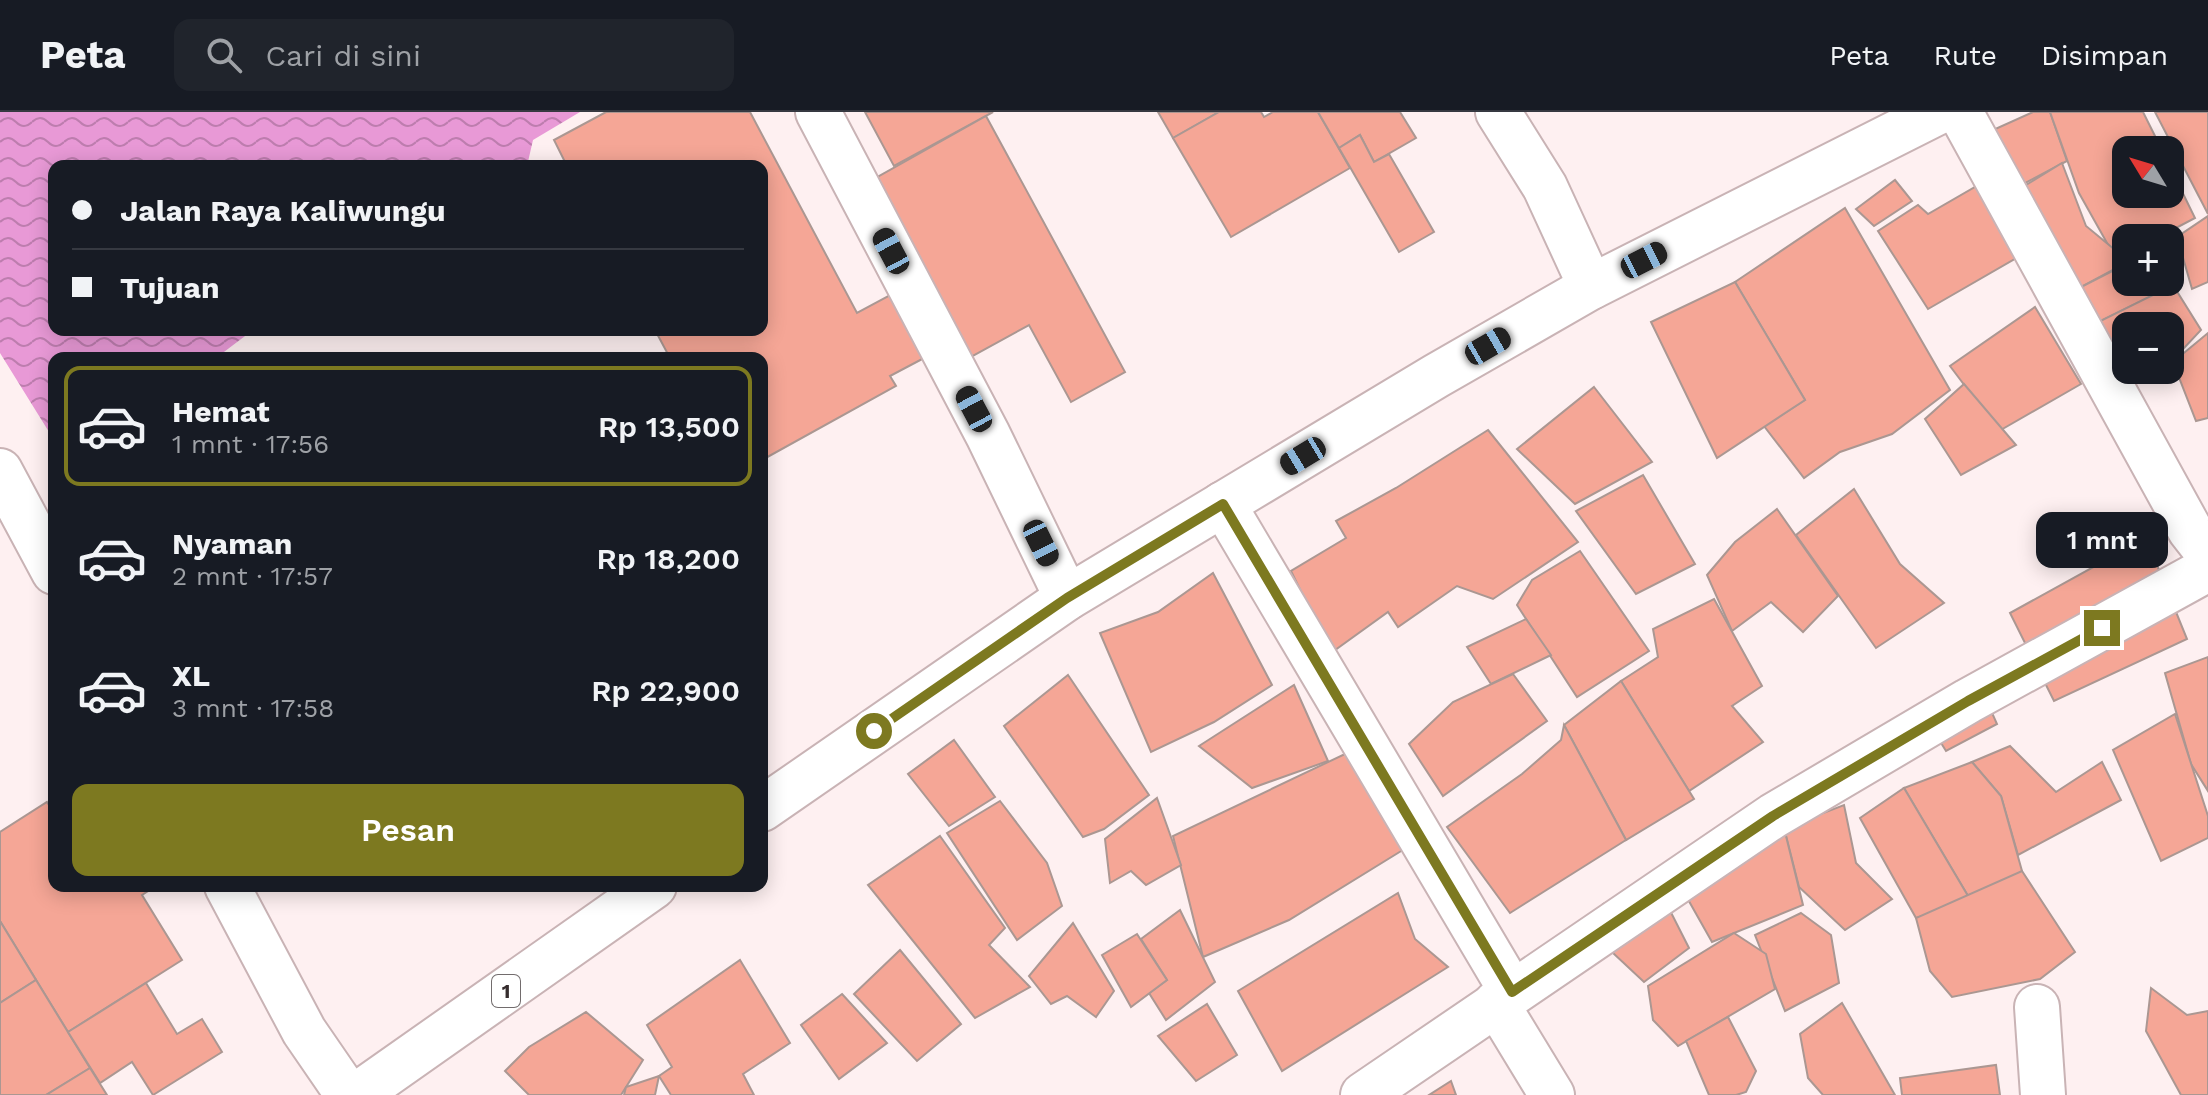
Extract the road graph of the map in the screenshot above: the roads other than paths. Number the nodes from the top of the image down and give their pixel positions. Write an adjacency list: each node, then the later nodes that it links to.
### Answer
1 (818, 112): 11 (street)
2 (1498, 112): 5 (street)
3 (1938, 112): 5 (street)
4 (1960, 112): 8 (street)
5 (1591, 287): 7 (street)
6 (4, 489): 9 (street)
7 (1223, 504): 11 (street); 15 (street)
8 (2208, 553)
9 (48, 562)
10 (2208, 569): 15 (street)
11 (1067, 598): 12 (street)
12 (768, 805)
13 (230, 892): 17 (street)
14 (645, 892): 18 (street, 1)
15 (1504, 998): 19 (street); 20 (street)
16 (2037, 1007): 21 (street)
17 (348, 1095)
18 (357, 1095)
19 (1363, 1095)
20 (1552, 1095)
21 (2043, 1095)

